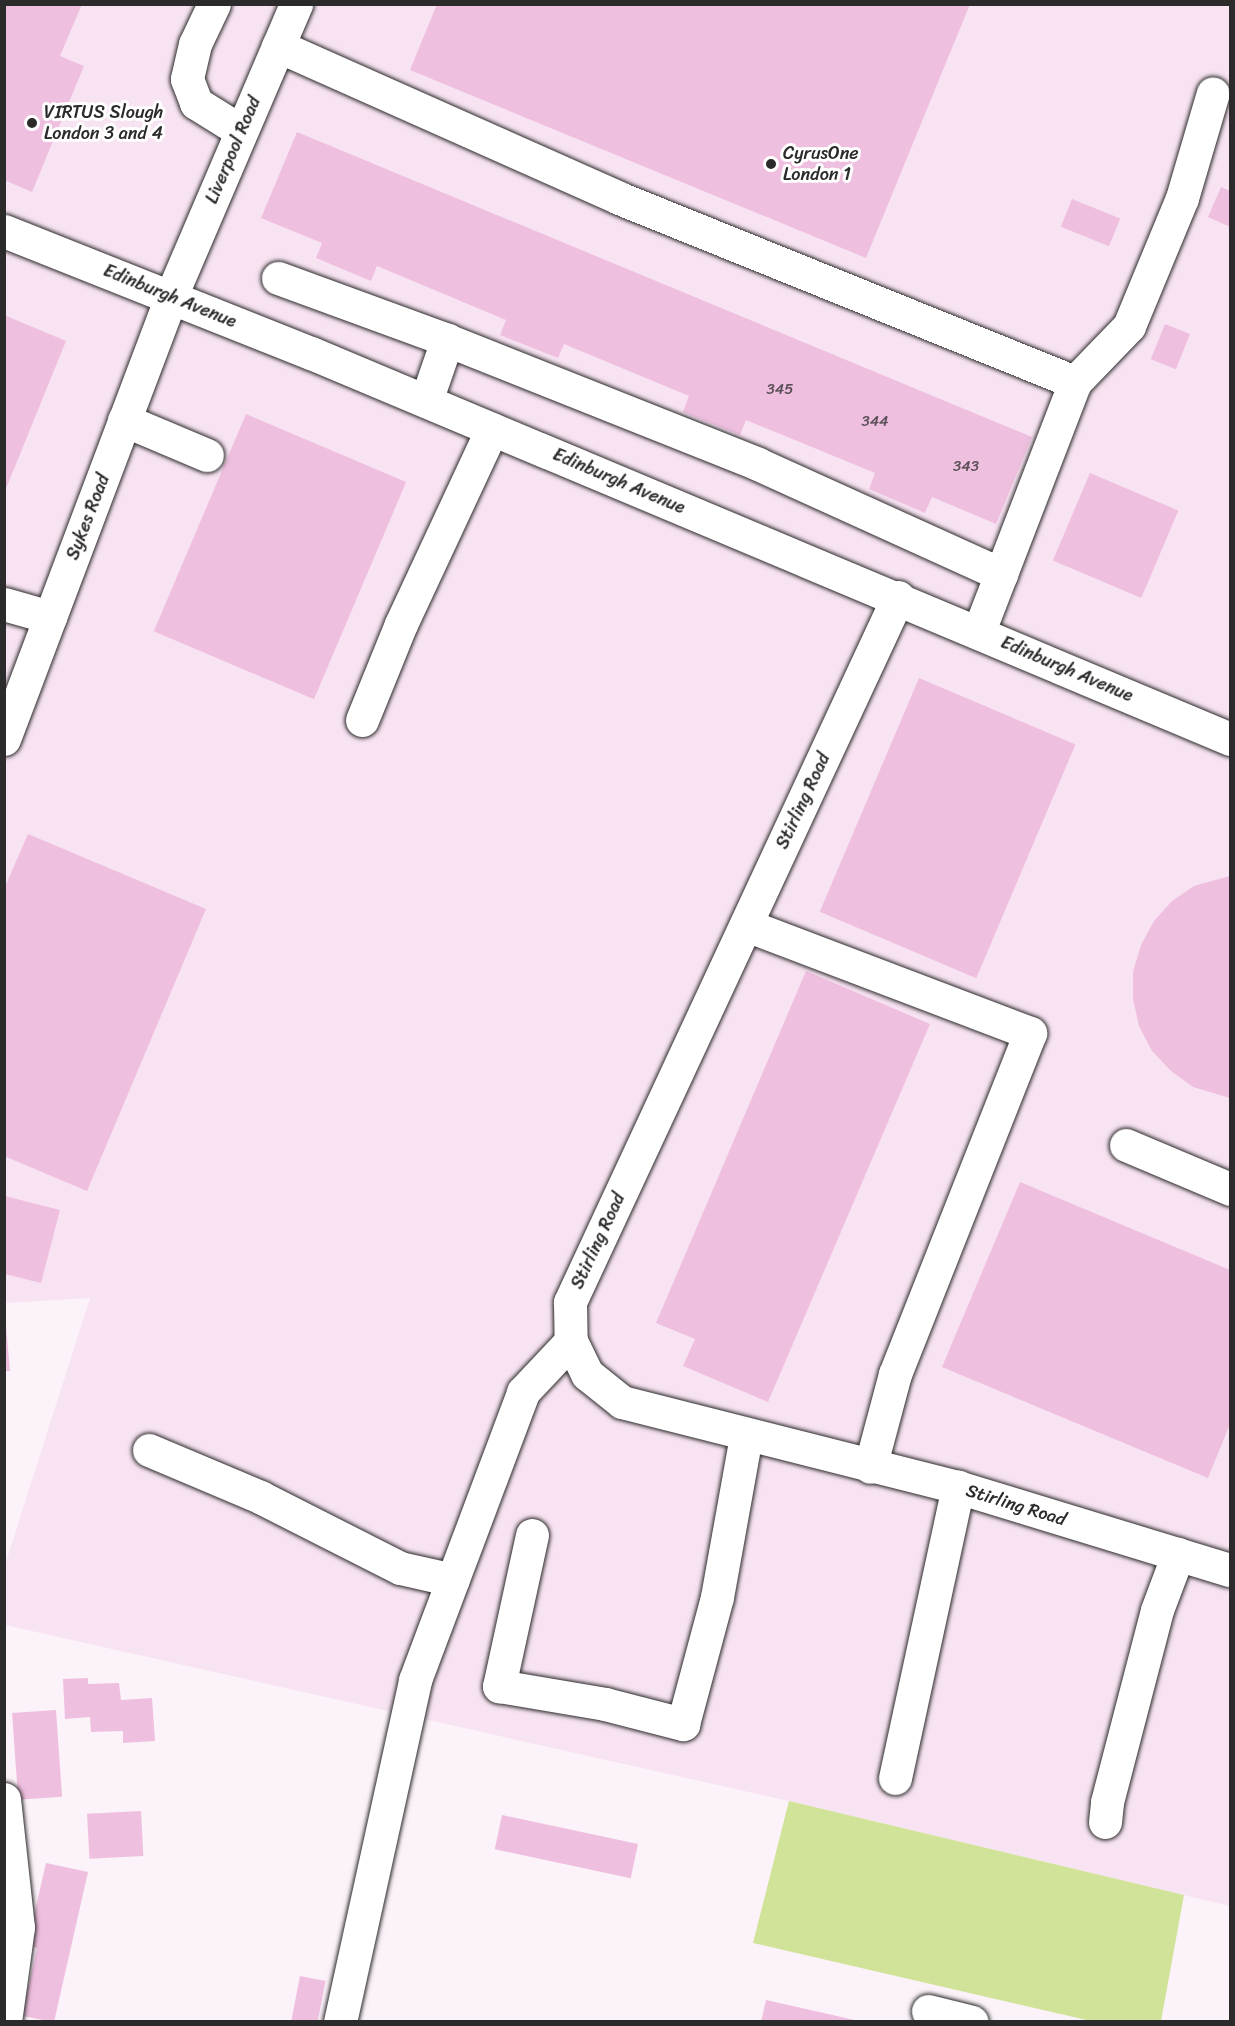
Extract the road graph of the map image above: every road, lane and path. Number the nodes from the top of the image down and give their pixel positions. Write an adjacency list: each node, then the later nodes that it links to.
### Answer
1 (214, 4): 5 (street)
2 (292, 5): 3 (street, Liverpool Road)
3 (278, 46): 5 (street, Liverpool Road); 10 (street)
4 (1213, 93): 10 (street)
5 (241, 131): 8 (street, Liverpool Road)
6 (4, 231): 8 (street, Edinburgh Avenue)
7 (278, 278): 9 (street)
8 (171, 296): 11 (street, Edinburgh Avenue); 12 (street, Sykes Road)
9 (447, 340): 11 (street); 15 (street)
10 (1075, 382): 15 (street)
11 (426, 401): 13 (street, Edinburgh Avenue)
12 (124, 420): 14 (street); 18 (street, Sykes Road)
13 (492, 429): 16 (street, Edinburgh Avenue); 20 (street)
14 (207, 455)
15 (1001, 574): 19 (street)
16 (898, 597): 19 (street, Edinburgh Avenue); 23 (street, Stirling Road)
17 (4, 603): 18 (street)
18 (50, 617): 21 (street, Sykes Road)
19 (979, 631): 22 (street, Edinburgh Avenue)
20 (362, 720)
21 (4, 739)
22 (1230, 739)
23 (746, 925): 26 (street, Stirling Road); 29 (street)
24 (1126, 1145): 25 (street)
25 (1230, 1189)
26 (572, 1341): 27 (street, Stirling Road); 34 (street)
27 (746, 1436): 29 (street, Stirling Road); 31 (street)
28 (149, 1450): 34 (street)
29 (870, 1467): 30 (street, Stirling Road)
30 (958, 1487): 32 (street, Stirling Road); 35 (street)
31 (532, 1535)
32 (1178, 1554): 33 (street, Stirling Road); 37 (street)
33 (1228, 1562)
34 (453, 1580): 39 (street)
35 (895, 1778)
36 (4, 1799): 38 (street)
37 (1105, 1822)
38 (5, 2022)
39 (340, 2022)

